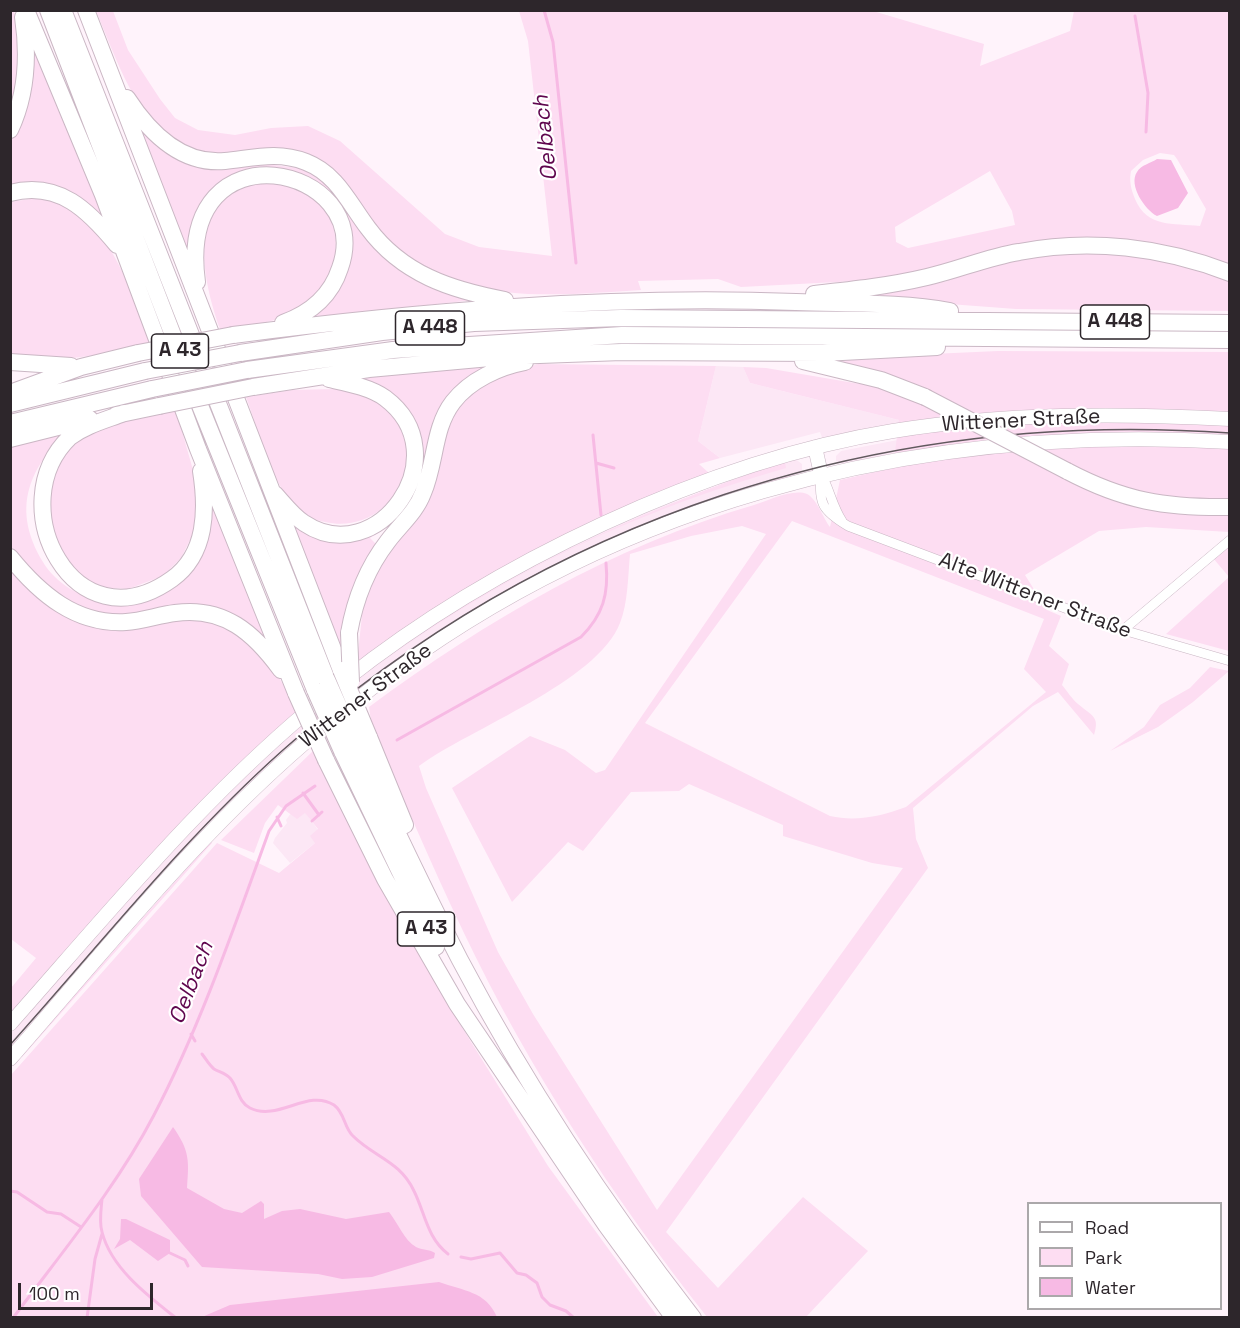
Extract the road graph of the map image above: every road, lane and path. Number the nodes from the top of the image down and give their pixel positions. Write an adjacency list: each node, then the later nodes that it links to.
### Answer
1 (21, 10): 7 (highway)
2 (26, 10): 9 (highway)
3 (48, 10): 42 (highway, A 43)
4 (63, 10): 42 (highway, A 43)
5 (86, 10): 6 (highway)
6 (111, 73): 12 (highway); 13 (highway)
7 (10, 130)
8 (10, 193): 9 (highway)
9 (123, 253): 34 (highway)
10 (1230, 273): 11 (highway)
11 (756, 300): 12 (highway); 14 (highway)
12 (560, 303): 17 (highway)
13 (200, 307): 17 (highway); 36 (highway)
14 (1000, 321): 15 (highway, A 448); 16 (highway, A 448)
15 (1230, 323)
16 (755, 326): 18 (highway, A 448); 19 (highway, A 448)
17 (233, 335): 24 (highway, bridge)
18 (622, 335): 21 (highway); 22 (highway); 27 (highway, A 448, bridge); 30 (highway, A 448, bridge)
19 (1062, 338): 20 (highway, A 448); 22 (highway)
20 (1230, 340)
21 (575, 353): 25 (highway); 44 (highway, bridge)
22 (755, 353): 37 (highway, bridge)
23 (10, 362): 24 (highway)
24 (81, 367): 26 (highway)
25 (322, 378): 28 (highway, bridge); 36 (highway)
26 (10, 393)
27 (10, 404)
28 (124, 413): 31 (highway); 34 (highway)
29 (1230, 419): 33 (main road, Wittener Straße)
30 (10, 423)
31 (10, 439)
32 (1230, 442): 35 (main road, Wittener Straße)
33 (814, 447): 35 (main road); 46 (main road, Wittener Straße)
34 (198, 449): 43 (highway)
35 (821, 474): 40 (street, Alte Wittener Straße); 47 (main road, Wittener Straße)
36 (268, 486): 44 (highway, bridge)
37 (1230, 507)
38 (1230, 540): 40 (street)
39 (10, 557): 43 (highway)
40 (1123, 630): 41 (street, Alte Wittener Straße)
41 (1230, 661)
42 (321, 686): 45 (highway, A 43, bridge)
43 (295, 689): 48 (highway, bridge)
44 (353, 698): 45 (highway, bridge)
45 (355, 743): 48 (highway, A 43); 50 (highway, A 43)
46 (10, 1024)
47 (10, 1059)
48 (524, 1100): 49 (highway, A 43)
49 (674, 1317)
50 (693, 1317)

